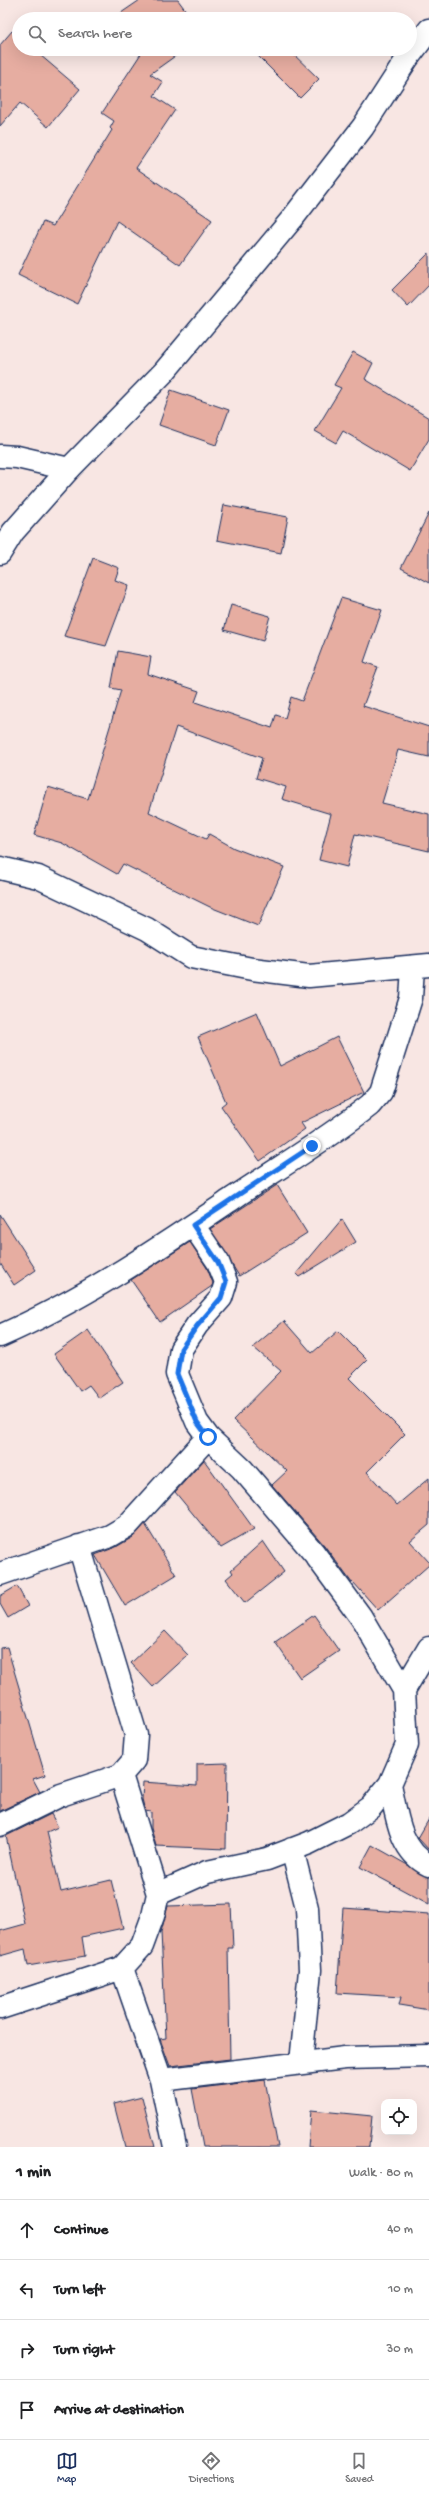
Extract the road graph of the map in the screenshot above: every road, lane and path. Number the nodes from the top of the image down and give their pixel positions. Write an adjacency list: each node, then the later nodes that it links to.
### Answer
1 (429, 30): 2 (street)
2 (417, 46)
3 (409, 56): 5 (street)
4 (0, 456): 5 (street)
5 (69, 469): 6 (street)
6 (0, 553)
7 (0, 868): 8 (street)
8 (421, 966): 9 (street)
9 (193, 1225): 10 (street); 11 (street)
10 (0, 1336)
11 (208, 1437): 12 (street); 15 (street)
12 (79, 1546): 13 (street); 16 (street)
13 (0, 1574)
14 (429, 1648): 15 (street)
15 (404, 1690): 17 (street)
16 (121, 1775): 18 (street); 21 (street)
17 (390, 1784): 19 (street); 20 (street)
18 (0, 1825)
19 (292, 1849): 21 (street); 25 (street)
20 (429, 1865)
21 (158, 1894): 22 (street)
22 (122, 1968): 23 (street); 26 (street)
23 (0, 2008)
24 (429, 2056): 25 (street)
25 (301, 2063): 26 (street)
26 (161, 2080): 27 (street)
27 (175, 2147)

